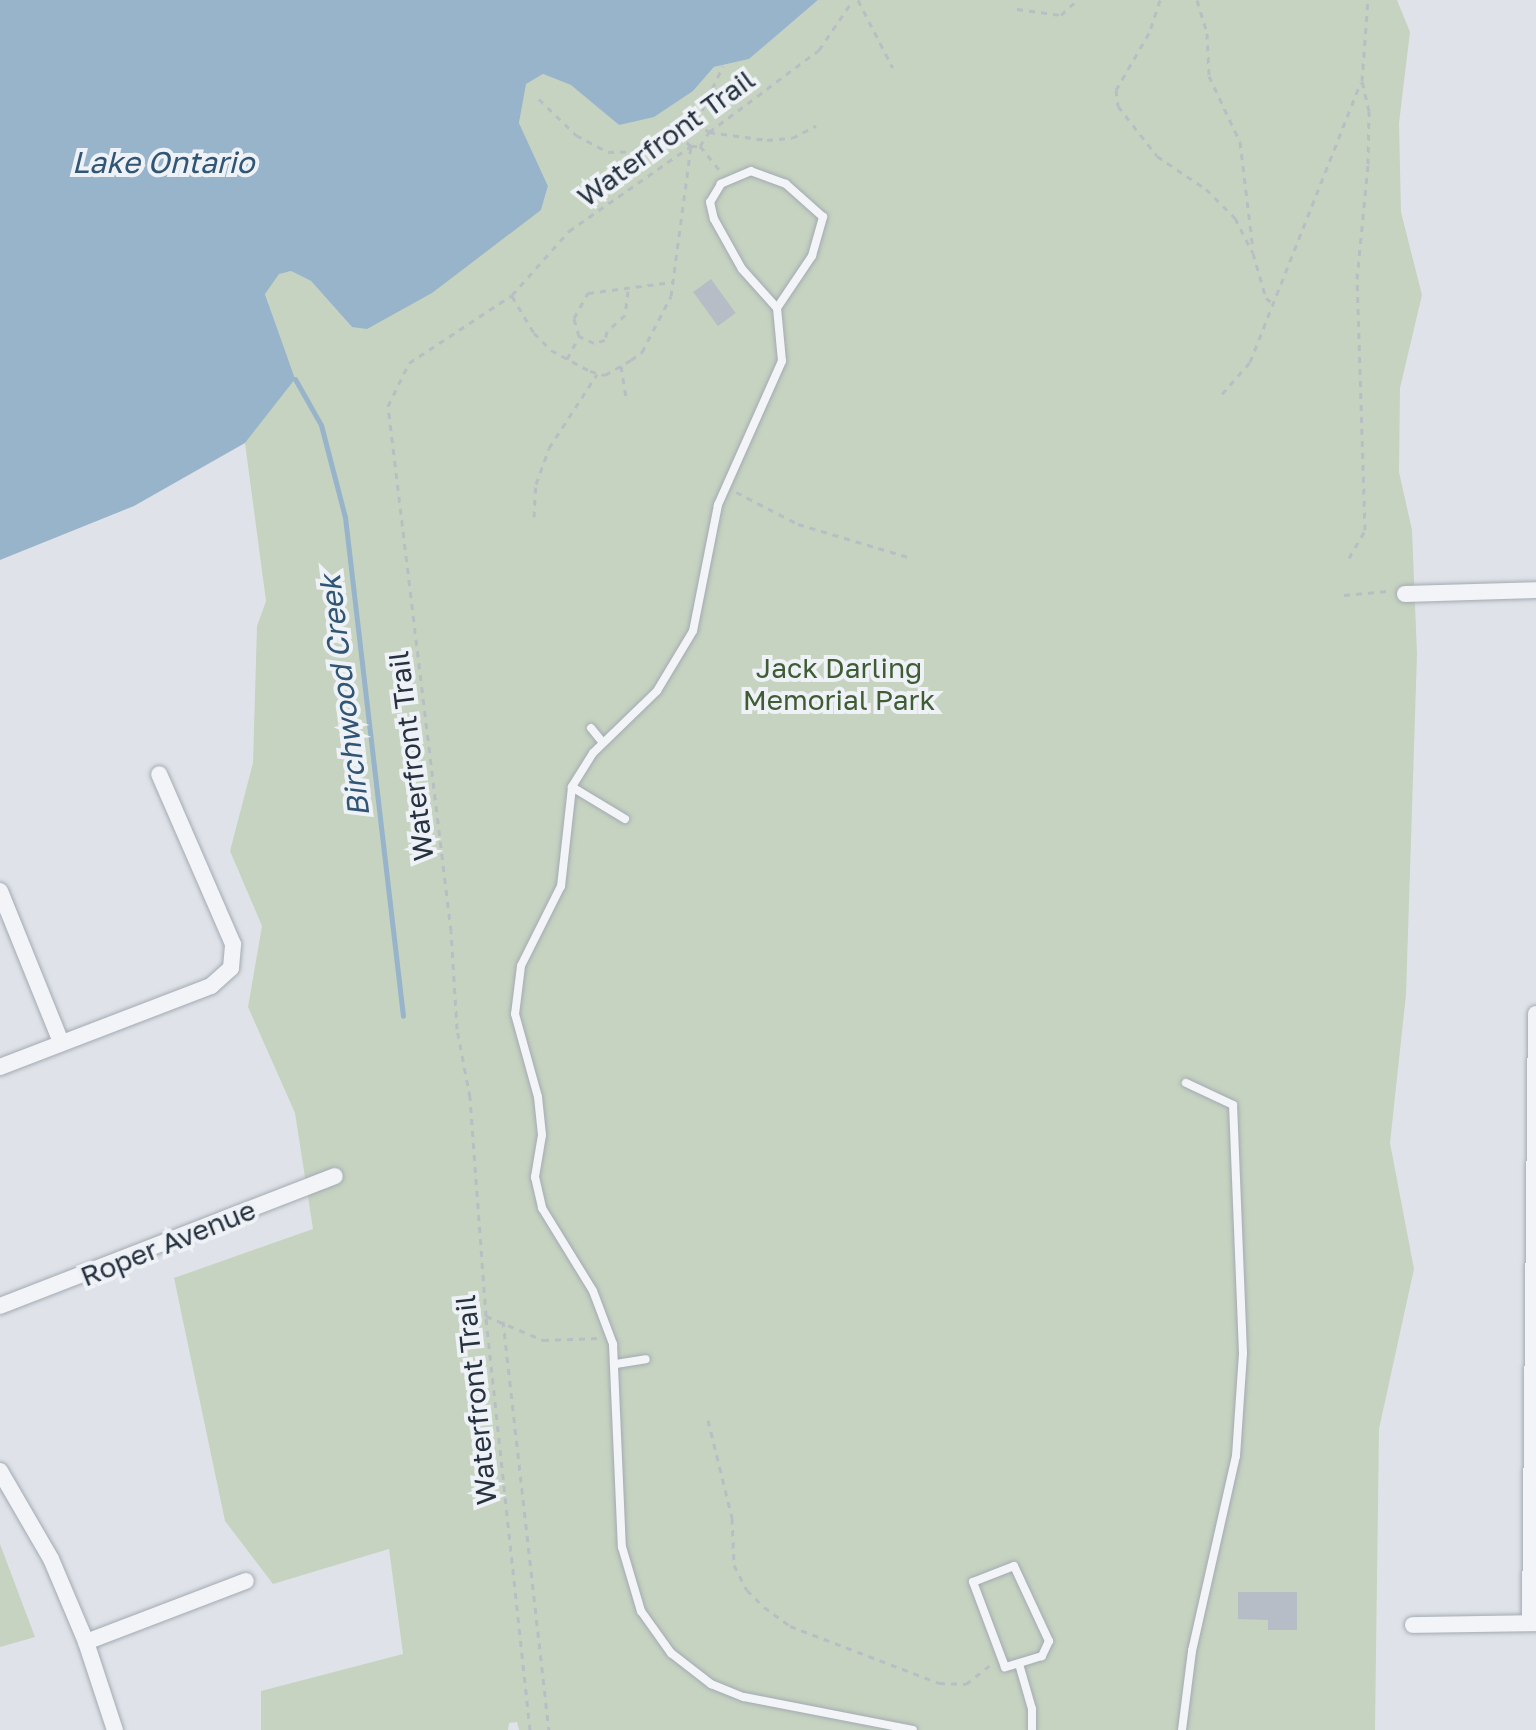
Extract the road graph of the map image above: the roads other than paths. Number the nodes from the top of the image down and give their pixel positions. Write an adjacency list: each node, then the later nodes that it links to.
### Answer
1 (777, 308): 1 (lane); 5 (lane)
2 (1536, 590): 3 (street)
3 (1405, 594)
4 (591, 728): 5 (lane)
5 (603, 743): 7 (lane)
6 (159, 774): 11 (street)
7 (572, 787): 8 (lane); 17 (lane)
8 (625, 819)
9 (0, 891): 11 (street)
10 (1536, 1014): 20 (street)
11 (61, 1042): 12 (street)
12 (0, 1067)
13 (1186, 1083): 27 (lane)
14 (335, 1176): 15 (street, Roper Avenue)
15 (0, 1306)
16 (646, 1359): 17 (lane)
17 (616, 1364): 25 (lane)
18 (0, 1471): 22 (street)
19 (246, 1581): 22 (street)
20 (1533, 1623): 21 (street)
21 (1413, 1625)
22 (86, 1642): 24 (street)
23 (1019, 1664): 23 (lane); 26 (lane)
24 (115, 1730)
25 (913, 1730)
26 (1032, 1730)
27 (1182, 1730)

